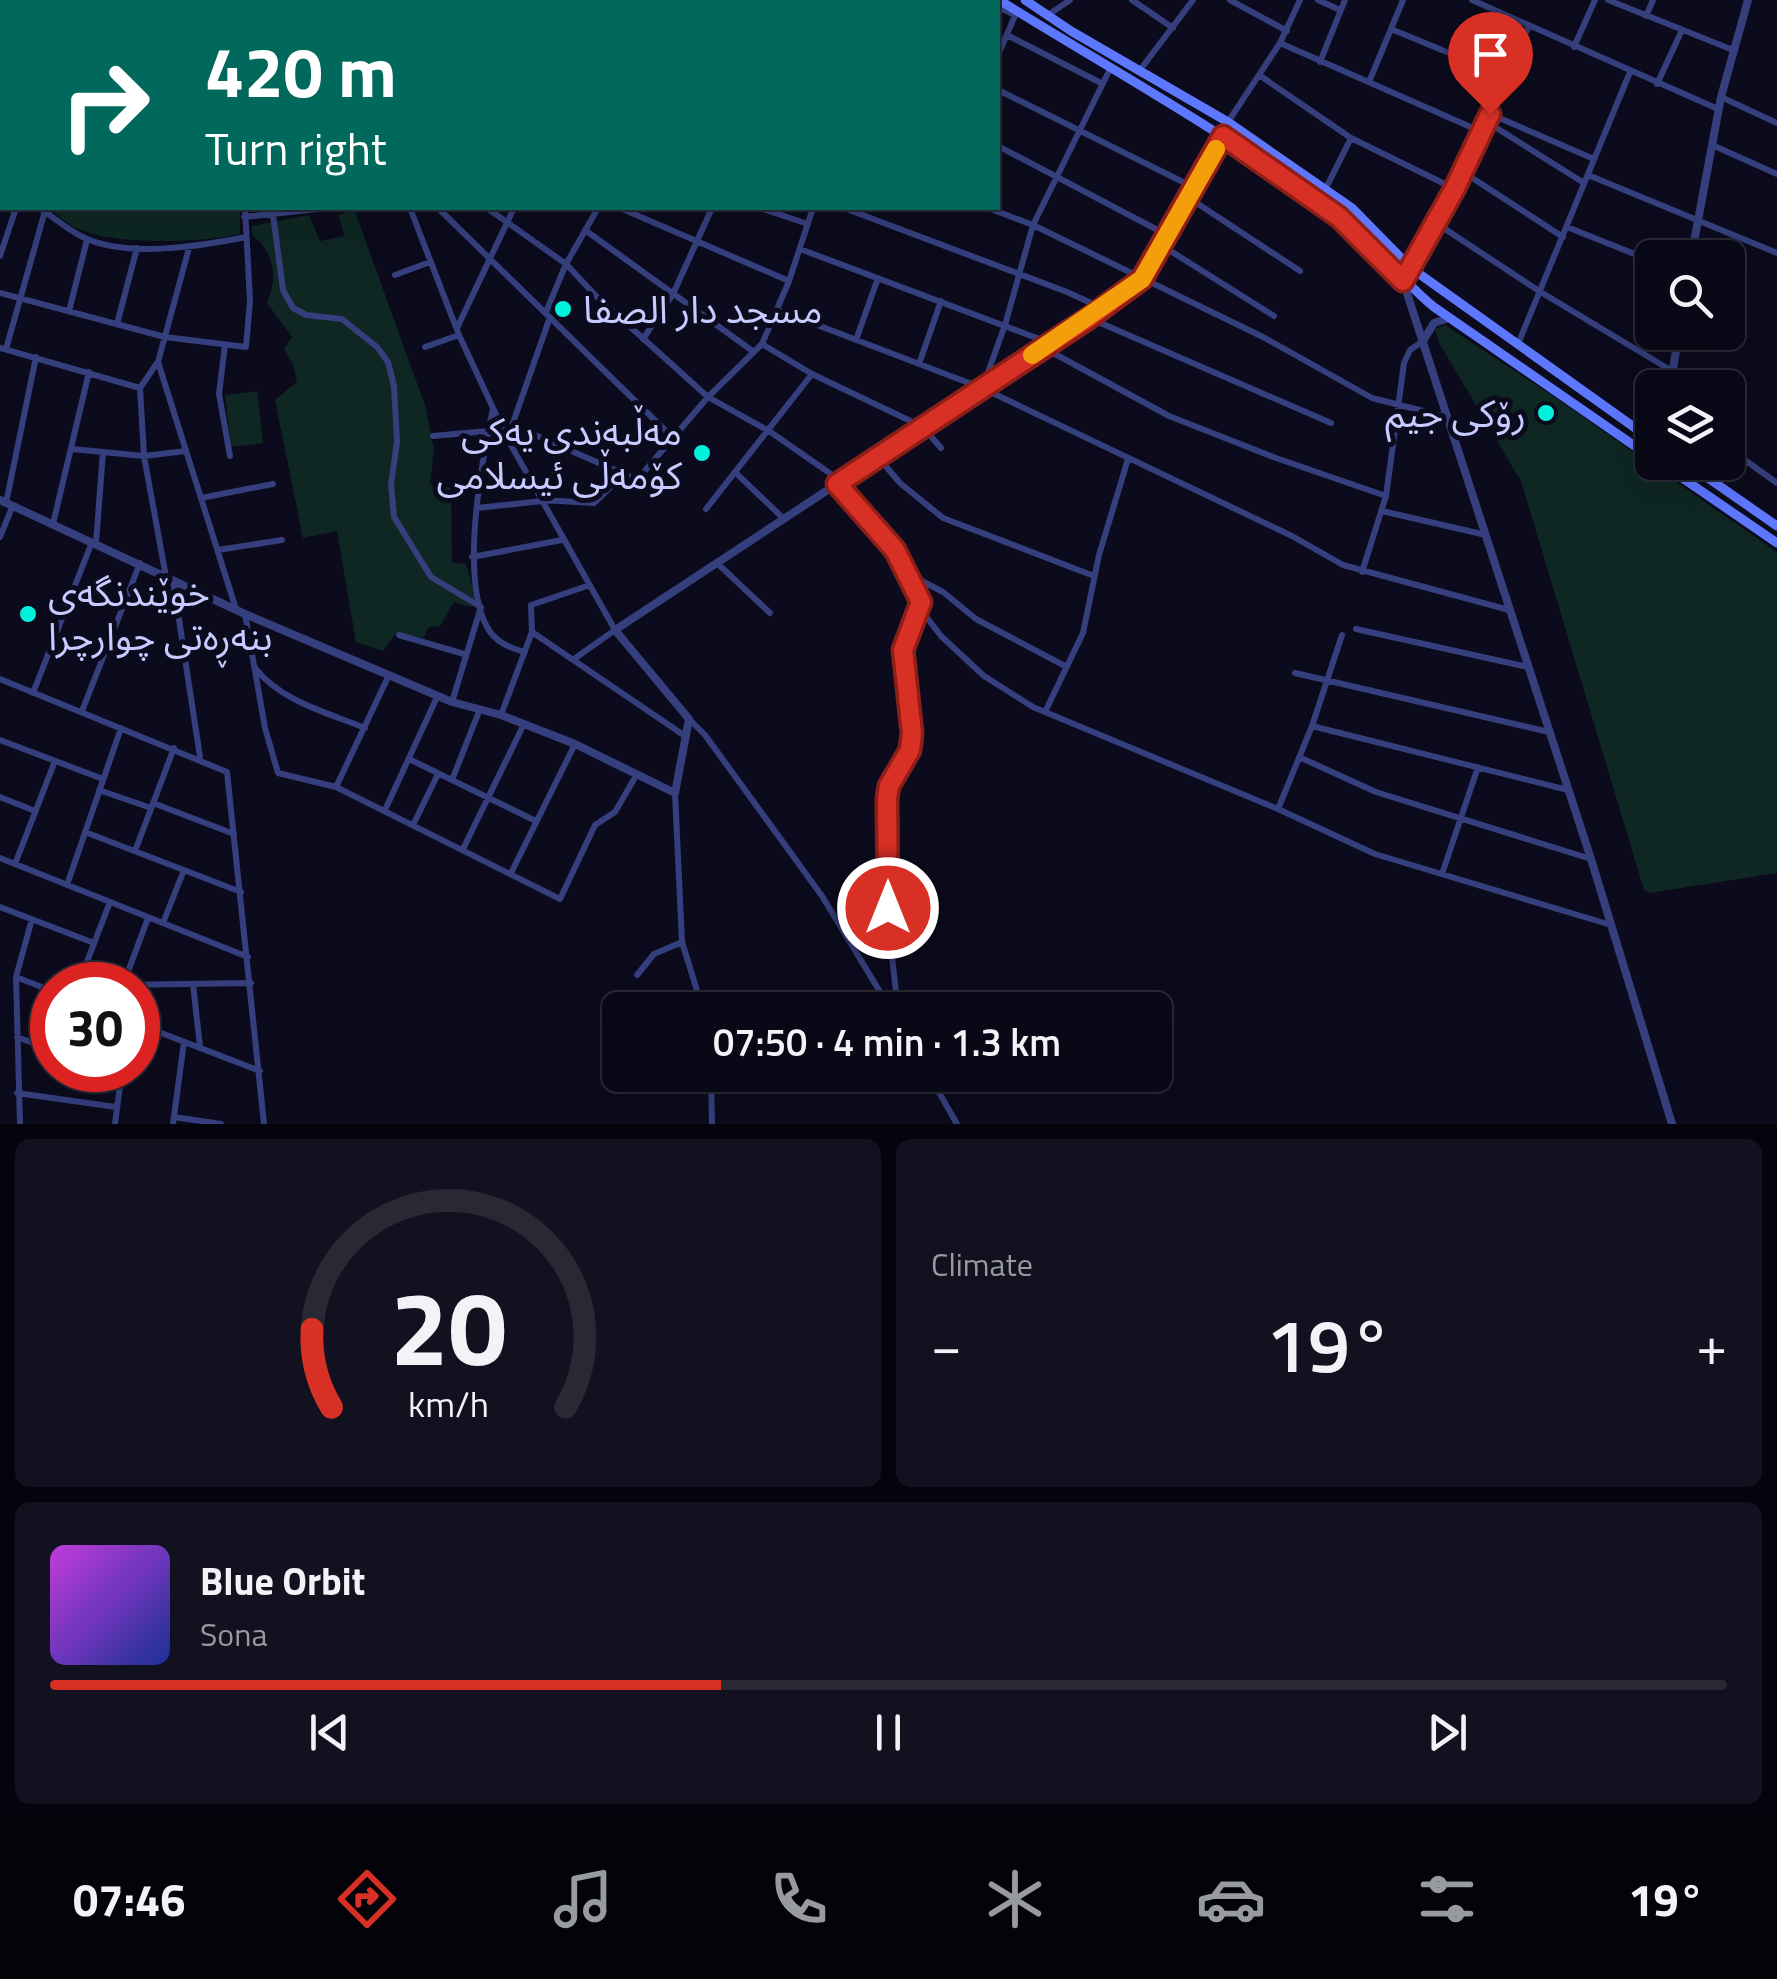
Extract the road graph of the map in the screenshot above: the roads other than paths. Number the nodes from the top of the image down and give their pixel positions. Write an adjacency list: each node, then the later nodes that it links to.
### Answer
1 (1026, 0): 18 (main road)
2 (1070, 0): 18 (street)
3 (1132, 0): 21 (street)
4 (1193, 0): 21 (street)
5 (1230, 0): 24 (street)
6 (1300, 0): 24 (street)
7 (1318, 0): 16 (street)
8 (1345, 0): 16 (street)
9 (1403, 0): 22 (street)
10 (1473, 0): 20 (street)
11 (1595, 0): 27 (street)
12 (1608, 0): 19 (street)
13 (1653, 0): 19 (street)
14 (1748, 0): 28 (street)
15 (1000, 4): 17 (main road)
16 (1340, 10): 30 (street)
17 (1016, 13): 25 (street); 31 (main road)
18 (1048, 15): 32 (main road)
19 (1646, 16): 23 (street)
20 (1529, 26): 27 (street); 35 (street)
21 (1173, 28): 32 (street)
22 (1391, 29): 35 (street); 37 (street)
23 (1682, 30): 28 (street); 39 (street)
24 (1287, 31): 26 (street)
25 (1007, 35): 29 (street); 38 (street)
26 (1280, 43): 30 (street); 34 (street)
27 (1574, 47): 33 (street)
28 (1733, 50): 42 (street)
29 (1000, 51)
30 (1320, 62): 37 (street)
31 (1110, 69): 38 (street); 40 (main road)
32 (1140, 70): 36 (main road)
33 (1630, 72): 39 (street); 53 (street)
34 (1259, 75): 45 (street); 50 (street)
35 (1505, 76): 44 (street)
36 (1153, 77): 40 (main road); 45 (main road)
37 (1369, 82): 48 (street)
38 (1103, 84): 47 (street)
39 (1657, 84): 43 (street)
40 (1146, 90): 49 (main road)
41 (1000, 91): 47 (street)
42 (1721, 96): 43 (street); 46 (street)
43 (1718, 110): 51 (street)
44 (1488, 118): 48 (street); 53 (street); 57 (street)
45 (1228, 122): 60 (main road)
46 (1777, 123)
47 (1080, 130): 56 (street); 58 (street)
48 (1482, 132): 54 (street)
49 (1223, 136): 58 (street); 110 (main road)
50 (1350, 138): 59 (street); 60 (street)
51 (1712, 145): 55 (street); 80 (street)
52 (1000, 147): 56 (street)
53 (1594, 159): 57 (street)
54 (1464, 172): 59 (street); 88 (street)
55 (1777, 174)
56 (1057, 176): 84 (street); 87 (street)
57 (1586, 179): 80 (street); 85 (street)
58 (1194, 188): 61 (street)
59 (1455, 188): 82 (street)
60 (1325, 190): 103 (main road)
61 (1189, 198): 87 (street); 104 (street)
62 (15, 210): 99 (street)
63 (42, 210): 114 (street)
64 (43, 210): 90 (street)
65 (245, 210): 79 (street)
66 (306, 210): 78 (street)
67 (411, 210): 101 (street)
68 (440, 210): 100 (street)
69 (490, 210): 81 (street)
70 (513, 210): 81 (street)
71 (597, 210): 86 (street)
72 (625, 210): 92 (street)
73 (711, 210): 92 (street)
74 (766, 210): 83 (street)
75 (813, 210): 83 (street)
76 (849, 210): 105 (street)
77 (994, 210): 84 (street)
78 (273, 215): 79 (street); 201 (street)
79 (244, 217): 89 (street)
80 (1698, 220): 91 (street); 98 (street)
81 (508, 222): 100 (street); 102 (street)
82 (1436, 223): 103 (street); 111 (street)
83 (808, 224): 96 (street)
84 (1033, 224): 105 (street); 108 (street)
85 (1568, 227): 88 (street); 97 (street)
86 (585, 230): 102 (street); 113 (street)
87 (1167, 236): 93 (street)
88 (1563, 237): 111 (street)
89 (246, 238): 95 (street); 132 (street)
90 (87, 240): 94 (street); 118 (street)
91 (1694, 240)
92 (698, 241): 109 (street); 113 (street)
93 (1162, 245): 108 (street); 120 (street)
94 (137, 248): 95 (street); 123 (street)
95 (189, 248): 126 (street)
96 (800, 249): 107 (street); 109 (street)
97 (1635, 254)
98 (1777, 254)
99 (0, 256)
100 (490, 259): 119 (street); 125 (street)
101 (430, 262): 106 (street); 125 (street)
102 (566, 264): 119 (street); 127 (street)
103 (1411, 268): 110 (street); 131 (main road)
104 (1300, 272)
105 (1020, 274): 116 (street); 124 (street)
106 (395, 275)
107 (878, 278): 115 (street); 128 (street)
108 (1142, 279): 116 (street); 146 (street)
109 (789, 281): 117 (street)
110 (1403, 281): 122 (main road); 129 (street)
111 (1539, 292): 131 (street); 140 (street)
112 (0, 293): 114 (street)
113 (673, 294): 127 (street); 136 (street)
114 (19, 298): 118 (street); 134 (street)
115 (941, 302): 124 (street); 139 (street)
116 (1102, 308): 121 (street)
117 (778, 310): 128 (street); 130 (street)
118 (68, 312): 123 (street)
119 (548, 315): 150 (street); 156 (street)
120 (1274, 316)
121 (1089, 318): 133 (street); 149 (street)
122 (1449, 318): 129 (street); 158 (main road)
123 (116, 325): 126 (street)
124 (1005, 325): 133 (street); 144 (street)
125 (458, 331): 135 (street); 147 (street)
126 (165, 337): 132 (street); 138 (street)
127 (643, 338): 145 (street)
128 (856, 340): 139 (street)
129 (1423, 341): 146 (street); 148 (street)
130 (762, 344): 136 (street); 142 (street)
131 (1518, 344): 152 (main road)
132 (225, 345): 164 (street)
133 (1046, 345): 144 (street); 175 (street)
134 (3, 348): 137 (street)
135 (426, 348)
136 (754, 352): 145 (street)
137 (36, 357): 141 (street); 178 (street)
138 (158, 362): 143 (street); 161 (street)
139 (918, 364): 144 (street)
140 (1669, 370)
141 (89, 372): 143 (street); 160 (street)
142 (812, 374): 151 (street); 154 (street)
143 (140, 388): 163 (street)
144 (982, 388): 151 (street); 166 (street)
145 (708, 397): 154 (street); 156 (street)
146 (1397, 404): 148 (street); 175 (street)
147 (493, 406): 153 (street); 157 (street)
148 (1448, 416): 185 (street)
149 (1331, 423)
150 (512, 425): 157 (street); 169 (street)
151 (923, 427): 159 (street); 165 (street)
152 (1635, 428)
153 (488, 431): 155 (street); 179 (street)
154 (769, 431): 168 (street); 172 (street)
155 (433, 436)
156 (672, 437): 169 (street)
157 (507, 438): 177 (street)
158 (1635, 446)
159 (941, 448)
160 (72, 449): 162 (street); 183 (street)
161 (186, 451): 163 (street); 176 (street)
162 (103, 452): 163 (street); 189 (street)
163 (144, 456): 197 (street)
164 (230, 456)
165 (878, 457): 172 (street); 196 (street)
166 (1128, 460): 195 (street); 196 (street)
167 (1745, 460): 173 (street)
168 (735, 472): 180 (street); 182 (street)
169 (624, 474): 177 (street)
170 (1685, 480): 190 (main road)
171 (1711, 480): 184 (main road)
172 (839, 483): 182 (street); 199 (street)
173 (1777, 483)
174 (274, 484): 176 (street)
175 (1386, 496): 181 (street)
176 (201, 498): 191 (street)
177 (542, 500): 179 (street); 188 (street)
178 (7, 503): 183 (street); 186 (street)
179 (477, 508): 192 (street)
180 (706, 509)
181 (1382, 511): 185 (street); 195 (street)
182 (784, 519): 194 (street)
183 (53, 524): 189 (street)
184 (1777, 526)
185 (1486, 535): 202 (street)
186 (0, 537)
187 (282, 540): 191 (street)
188 (562, 540): 192 (street); 198 (street)
189 (94, 542): 193 (street); 220 (street)
190 (1777, 543)
191 (218, 550): 203 (street)
192 (472, 557): 201 (street)
193 (140, 563): 197 (street); 224 (street)
194 (718, 564): 204 (street); 206 (street)
195 (1362, 572): 202 (street)
196 (1094, 576): 213 (street)
197 (170, 578): 203 (street); 238 (street)
198 (590, 585): 206 (street); 207 (street)
199 (914, 586): 200 (street); 213 (street)
200 (921, 602): 225 (street); 290 (street)
201 (481, 607): 210 (street); 211 (street)
202 (1509, 610): 214 (street)
203 (241, 612): 215 (street); 216 (street)
204 (770, 614)
205 (1356, 629): 214 (street)
206 (615, 630): 212 (street); 227 (street)
207 (532, 632): 210 (street); 212 (street)
208 (399, 636): 211 (street)
209 (1342, 636): 219 (street)
210 (525, 652): 226 (street)
211 (464, 654): 222 (street)
212 (574, 659): 233 (street)
213 (1067, 667): 225 (street)
214 (1528, 667): 232 (street)
215 (255, 668): 231 (street); 246 (street)
216 (389, 674): 221 (street); 231 (street)
217 (1294, 674): 219 (street)
218 (0, 681): 220 (street)
219 (1328, 682): 229 (street); 232 (street)
220 (33, 693): 224 (street)
221 (438, 695): 222 (street); 239 (street)
222 (452, 702): 223 (street)
223 (480, 710): 226 (street); 245 (street)
224 (82, 711): 230 (street)
225 (1045, 712): 254 (street)
226 (501, 716): 228 (street)
227 (690, 719): 233 (street); 289 (street)
228 (524, 724): 235 (street); 251 (street)
229 (1312, 726): 237 (street); 241 (street)
230 (121, 728): 236 (street); 244 (street)
231 (365, 728): 246 (street)
232 (1549, 732): 248 (street)
233 (685, 736): 249 (street)
234 (0, 740): 240 (street)
235 (575, 744): 243 (street); 257 (street)
236 (174, 748): 238 (street); 252 (street)
237 (1299, 757): 254 (street); 256 (street)
238 (200, 758): 260 (street)
239 (409, 760): 242 (street); 253 (street)
240 (56, 762): 244 (street); 255 (street)
241 (1478, 767): 248 (street); 256 (street)
242 (438, 774): 245 (street); 258 (street)
243 (637, 774): 249 (street); 267 (street)
244 (103, 780): 247 (street)
245 (452, 780): 251 (street)
246 (336, 786): 253 (street)
247 (100, 790): 252 (street); 259 (street)
248 (1568, 790): 264 (street)
249 (675, 793): 278 (street)
250 (0, 797): 255 (street)
251 (488, 798): 257 (street); 261 (street)
252 (152, 806): 260 (street); 262 (street)
253 (384, 810): 258 (street)
254 (1278, 810): 268 (street)
255 (36, 811): 265 (street)
256 (1460, 820): 264 (street); 268 (street)
257 (536, 822): 267 (street)
258 (413, 824): 261 (street)
259 (85, 832): 262 (street); 269 (street)
260 (234, 834): 270 (street)
261 (463, 849): 267 (street)
262 (135, 851): 266 (street)
263 (0, 858): 265 (street)
264 (1590, 859): 276 (street)
265 (15, 864): 269 (street)
266 (184, 870): 270 (street); 275 (street)
267 (510, 873)
268 (1442, 874): 276 (street)
269 (67, 885): 271 (street)
270 (241, 892): 279 (street)
271 (110, 902): 273 (street); 277 (street)
272 (0, 906): 274 (street)
273 (148, 918): 275 (street); 281 (street)
274 (32, 919): 277 (street); 283 (street)
275 (163, 923): 279 (street)
276 (1611, 924): 309 (street)
277 (94, 942): 280 (street)
278 (682, 942): 282 (street); 288 (street)
279 (248, 957): 285 (street)
280 (87, 962)
281 (130, 962)
282 (637, 975)
283 (16, 977): 284 (street); 292 (street)
284 (30, 982)
285 (251, 983): 287 (street); 296 (street)
286 (160, 984): 287 (street)
287 (193, 984): 295 (street)
288 (698, 992)
289 (883, 992)
290 (893, 992)
291 (160, 1033): 294 (street)
292 (17, 1037): 293 (street); 300 (street)
293 (30, 1042)
294 (184, 1042): 295 (street); 302 (street)
295 (200, 1048): 296 (street)
296 (260, 1071): 306 (street)
297 (118, 1092): 301 (street)
298 (711, 1092): 307 (street)
299 (939, 1092): 308 (street)
300 (17, 1093): 301 (street); 303 (street)
301 (116, 1107): 304 (street)
302 (173, 1121): 305 (street)
303 (20, 1124)
304 (114, 1124)
305 (221, 1124)
306 (264, 1124)
307 (712, 1124)
308 (957, 1124)
309 (1672, 1124)

